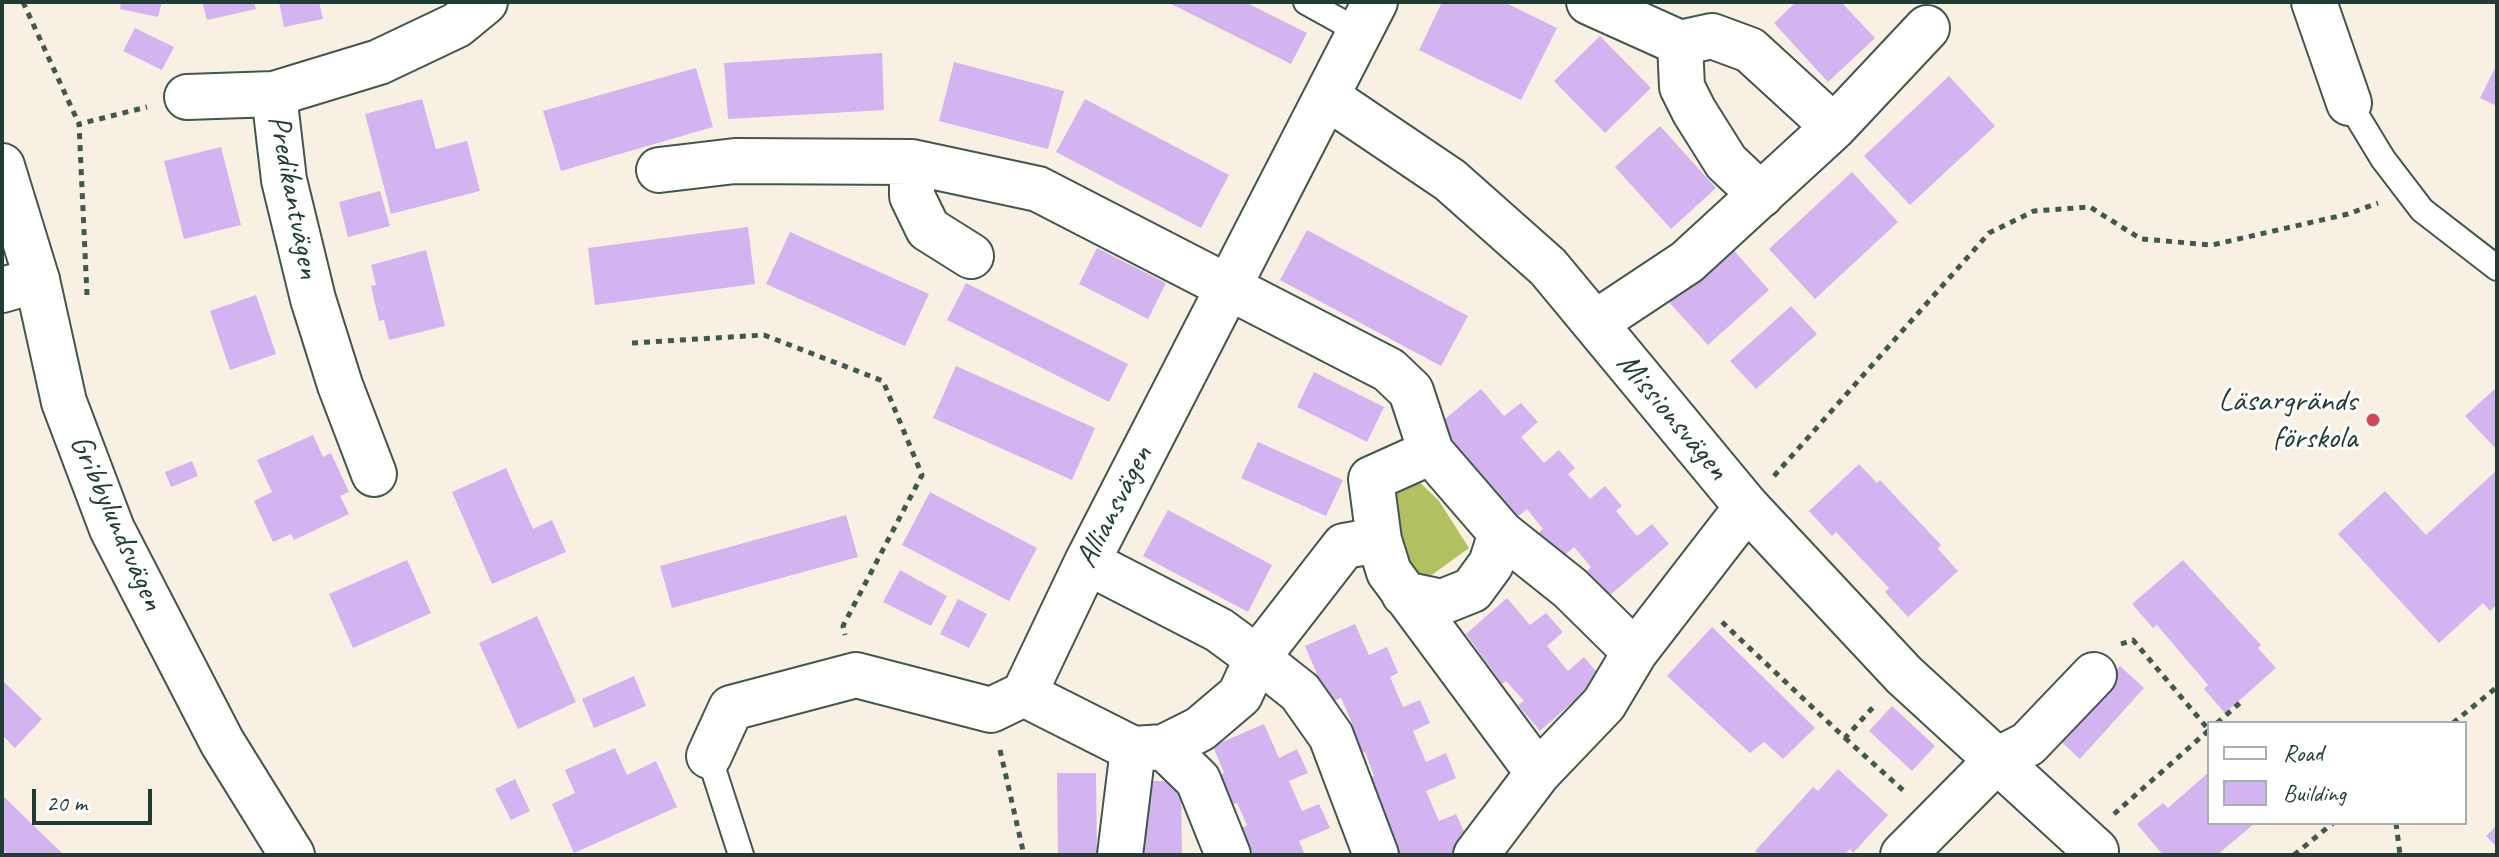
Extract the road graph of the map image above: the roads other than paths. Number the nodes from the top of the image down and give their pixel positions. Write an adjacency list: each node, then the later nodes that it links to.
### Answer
1 (485, 2): 8 (street, Predikantvägen)
2 (1306, 2): 5 (lane)
3 (1589, 2): 7 (street)
4 (2314, 2): 11 (street)
5 (1367, 17): 10 (street, Alliansvägen)
6 (1927, 28): 12 (street)
7 (1680, 43): 12 (street); 16 (street)
8 (274, 94): 9 (street); 23 (street, Predikantvägen)
9 (187, 97)
10 (1327, 97): 20 (street, Alliansvägen); 21 (street, Missionsvägen)
11 (2349, 103): 18 (lane)
12 (1834, 127): 16 (street)
13 (912, 162): 15 (street); 17 (street); 20 (street)
14 (2, 166): 19 (street, Gribbylundsvägen)
15 (659, 170)
16 (1761, 195): 21 (street)
17 (971, 256)
18 (2497, 268)
19 (19, 285): 38 (street, Gribbylundsvägen)
20 (1230, 286): 22 (street); 27 (street, Alliansvägen)
21 (1595, 323): 24 (street, Missionsvägen)
22 (1431, 452): 25 (street); 26 (street)
23 (374, 474)
24 (1747, 507): 29 (street); 35 (street, Missionsvägen)
25 (1501, 533): 28 (street); 29 (street)
26 (1379, 540): 28 (street); 30 (street)
27 (1087, 562): 30 (street); 32 (street, Alliansvägen)
28 (1404, 594): 36 (street)
29 (1635, 652): 36 (street)
30 (1257, 658): 33 (street); 42 (street)
31 (2094, 675): 35 (street)
32 (1008, 702): 33 (street); 34 (street)
33 (1149, 748): 40 (street); 41 (street)
34 (709, 756): 39 (lane)
35 (1997, 760): 37 (street, Missionsvägen); 44 (street)
36 (1538, 773): 43 (street)
37 (2094, 850)
38 (292, 855)
39 (741, 855)
40 (1120, 855)
41 (1228, 855)
42 (1376, 855)
43 (1476, 855)
44 (1903, 855)

